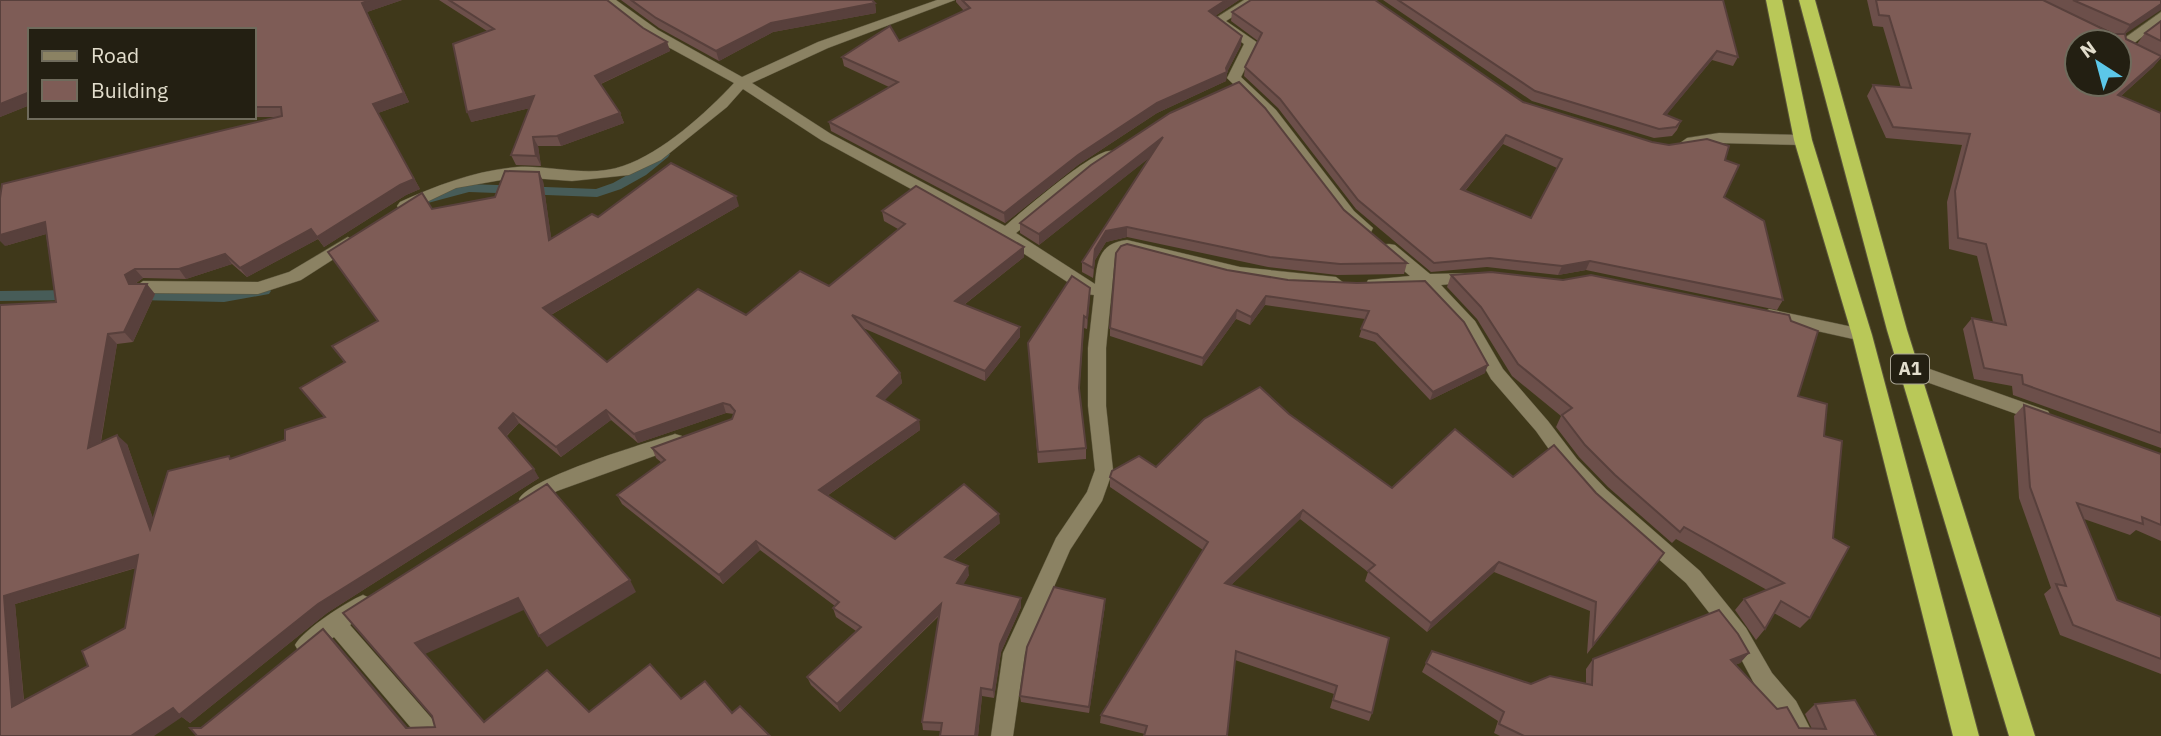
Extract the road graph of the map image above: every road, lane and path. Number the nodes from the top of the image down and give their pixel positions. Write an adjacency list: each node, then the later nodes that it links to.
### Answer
1 (608, 0): 8 (street)
2 (949, 0): 8 (street)
3 (1253, 0): 16 (street)
4 (1774, 0): 9 (highway, A1)
5 (1807, 0): 21 (highway, A1)
6 (2161, 16): 7 (street)
7 (2133, 34)
8 (742, 82): 12 (street); 14 (street)
9 (1803, 140): 10 (street); 20 (highway, A1)
10 (1672, 146)
11 (1118, 148): 14 (street)
12 (389, 216)
13 (365, 231): 17 (street)
14 (1005, 234): 18 (street)
15 (1487, 276): 16 (street)
16 (1425, 279): 18 (street); 30 (street)
17 (143, 287)
18 (1101, 295): 29 (street)
19 (1754, 312): 20 (street)
20 (1861, 335): 31 (highway, A1)
21 (1910, 369): 22 (street); 32 (highway, A1)
22 (2063, 424)
23 (689, 436): 24 (street)
24 (517, 507)
25 (382, 593): 26 (street)
26 (335, 622): 27 (street); 28 (street)
27 (291, 657)
28 (432, 736)
29 (1002, 736)
30 (1802, 736)
31 (1966, 736)
32 (2022, 736)

